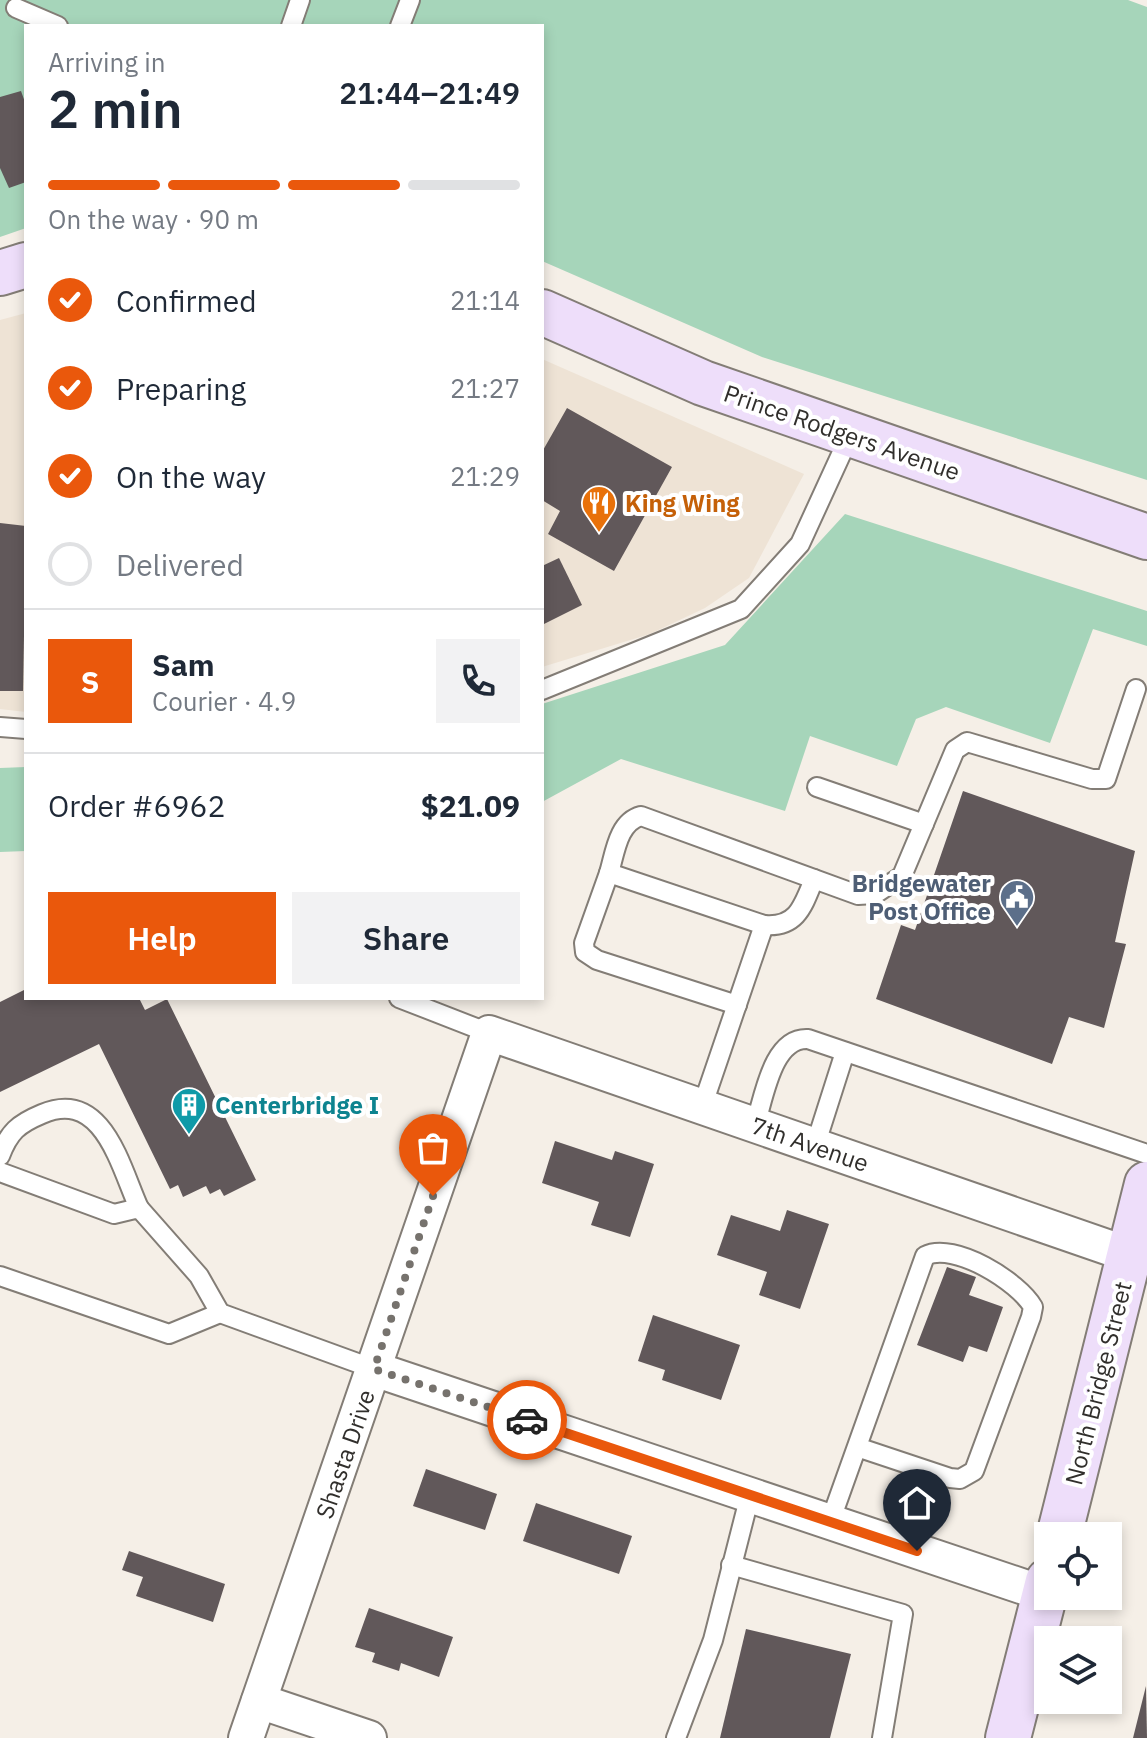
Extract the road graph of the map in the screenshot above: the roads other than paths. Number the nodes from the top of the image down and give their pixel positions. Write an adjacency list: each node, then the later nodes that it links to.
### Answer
1 (300, 0): 5 (lane)
2 (410, 0): 6 (lane)
3 (16, 8): 4 (lane)
4 (53, 24)
5 (292, 24)
6 (401, 24)
7 (24, 266): 8 (street)
8 (0, 273)
9 (544, 313): 10 (street, Prince Rodgers Avenue)
10 (850, 435): 11 (street, Prince Rodgers Avenue); 12 (lane)
11 (1147, 537)
12 (544, 689)
13 (1136, 689): 17 (lane)
14 (0, 727): 15 (lane)
15 (24, 729)
16 (817, 787): 17 (lane)
17 (924, 824): 19 (lane)
18 (609, 873): 19 (lane); 20 (lane); 22 (lane)
19 (814, 879): 20 (lane)
20 (764, 925): 22 (lane)
21 (404, 1000): 23 (lane)
22 (737, 1005): 25 (lane)
23 (489, 1033): 25 (street, 7th Avenue); 36 (street, Shasta Drive)
24 (845, 1052): 26 (lane); 27 (lane); 28 (lane)
25 (702, 1107): 26 (street, 7th Avenue)
26 (755, 1125): 27 (street, 7th Avenue)
27 (815, 1146): 33 (street, 7th Avenue)
28 (1147, 1154)
29 (0, 1156): 32 (lane)
30 (0, 1172): 32 (lane)
31 (1147, 1184): 33 (street, North Bridge Street)
32 (139, 1208): 35 (lane)
33 (1130, 1255): 40 (street, North Bridge Street)
34 (0, 1276): 35 (lane)
35 (220, 1313): 36 (lane)
36 (374, 1369): 38 (street); 44 (street, Shasta Drive)
37 (857, 1447): 37 (lane); 39 (lane)
38 (750, 1495): 39 (street); 41 (lane)
39 (830, 1522): 42 (street)
40 (1063, 1522)
41 (731, 1565): 47 (lane); 48 (lane)
42 (1034, 1584)
43 (1040, 1610): 49 (street)
44 (259, 1701): 45 (street, Shasta Drive); 46 (street)
45 (246, 1738)
46 (369, 1738)
47 (676, 1738)
48 (882, 1738)
49 (1008, 1738)

